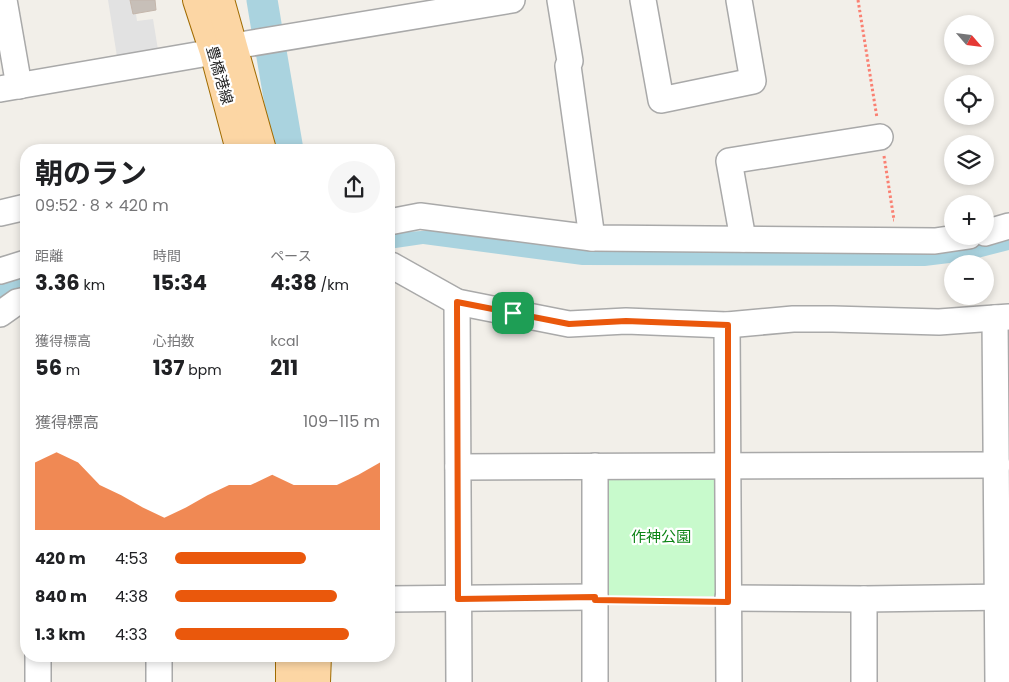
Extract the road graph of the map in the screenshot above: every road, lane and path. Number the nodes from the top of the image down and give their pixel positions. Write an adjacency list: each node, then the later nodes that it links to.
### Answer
1 (4, 0): 9 (street)
2 (197, 0): 8 (main road, 豊橋港線)
3 (220, 0): 8 (main road, 豊橋港線)
4 (512, 0): 8 (street)
5 (560, 0): 18 (street)
6 (643, 0): 7 (street)
7 (739, 0)
8 (224, 49): 9 (street); 11 (main road, 豊橋港線); 12 (main road, 豊橋港線)
9 (9, 88)
10 (880, 137): 19 (street)
11 (239, 144)
12 (260, 144)
13 (20, 208): 14 (street)
14 (0, 213)
15 (395, 221): 18 (street)
16 (1009, 226): 17 (street)
17 (994, 230)
18 (592, 238): 19 (street)
19 (742, 239): 20 (street)
20 (944, 240)
21 (20, 265): 23 (street)
22 (395, 267): 25 (street)
23 (0, 271)
24 (20, 301): 26 (street)
25 (457, 302): 28 (street); 30 (street)
26 (0, 314)
27 (1002, 317): 28 (street); 29 (street)
28 (728, 325): 32 (street)
29 (997, 464): 32 (street); 33 (street)
30 (458, 466): 31 (street); 36 (street)
31 (595, 466): 32 (street); 34 (street)
32 (727, 466): 38 (street)
33 (1003, 597): 37 (street); 51 (street)
34 (595, 598): 36 (street); 38 (path); 48 (street)
35 (395, 599): 36 (street)
36 (458, 599): 47 (street)
37 (864, 599): 38 (street); 50 (street)
38 (728, 600): 49 (street)
39 (38, 662): 43 (street)
40 (159, 662): 44 (street)
41 (290, 662): 45 (main road)
42 (317, 662): 46 (main road)
43 (38, 682)
44 (159, 682)
45 (290, 682)
46 (316, 682)
47 (459, 682)
48 (595, 682)
49 (729, 682)
50 (864, 682)
51 (998, 682)

